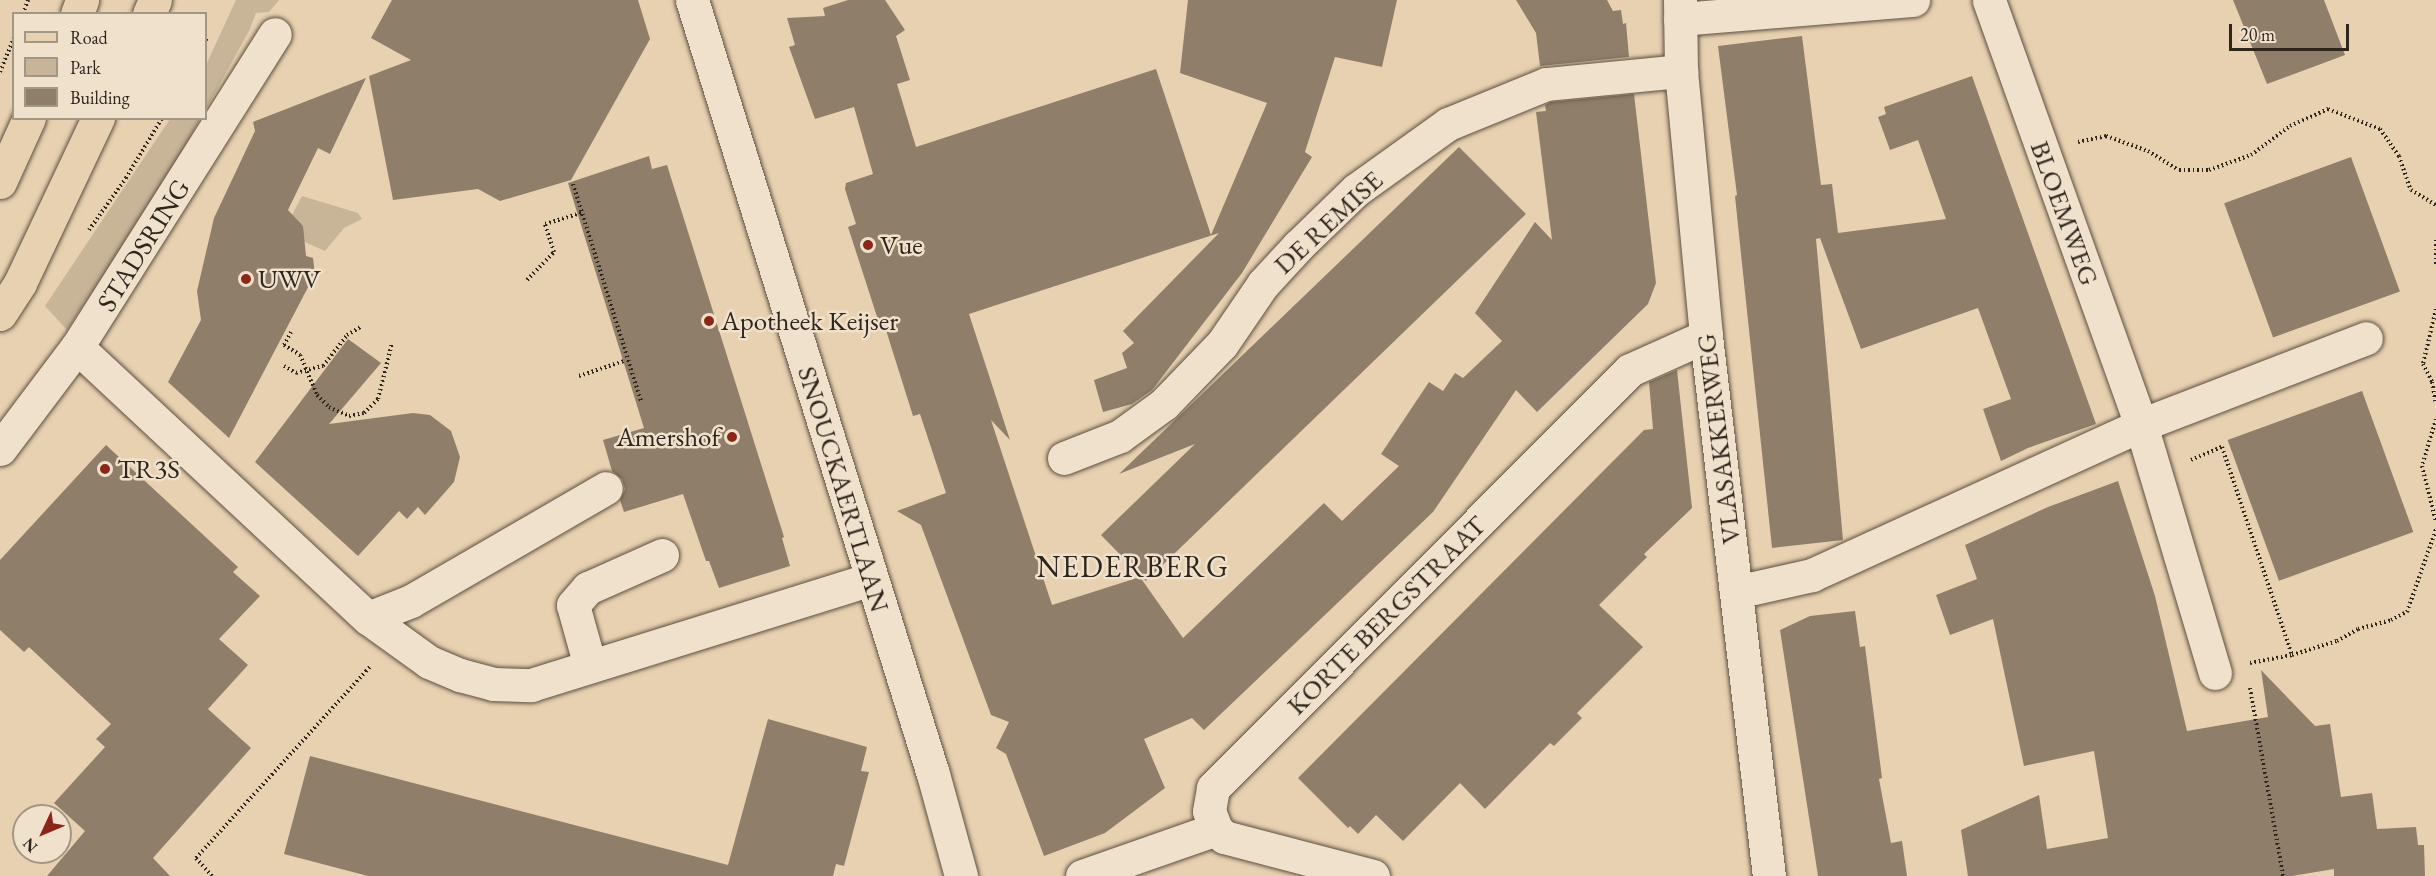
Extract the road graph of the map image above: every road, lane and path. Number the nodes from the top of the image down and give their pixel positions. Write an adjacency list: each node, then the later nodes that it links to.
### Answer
1 (692, 0): 44 (street, SNOUCKAERTLAAN)
2 (1914, 0): 4 (street)
3 (1989, 0): 12 (street, BLOEMWEG)
4 (1680, 10): 7 (street, VLASAKKERWEG)
5 (275, 34): 28 (street, STADSRING)
6 (12, 43): 8 (path)
7 (1681, 71): 25 (street, VLASAKKERWEG); 38 (street, DE REMISE)
8 (0, 72)
9 (28, 120): 13 (main road)
10 (97, 120): 22 (main road)
11 (161, 120): 17 (path)
12 (2043, 151): 15 (path); 36 (street, BLOEMWEG)
13 (0, 182)
14 (573, 184): 16 (path)
15 (2436, 205)
16 (582, 213): 20 (path); 33 (path)
17 (85, 237)
18 (2436, 240): 19 (path)
19 (2436, 267)
20 (527, 280)
21 (2436, 309): 34 (path)
22 (0, 314)
23 (362, 326): 31 (path)
24 (291, 332): 31 (path)
25 (1706, 336): 45 (street, VLASAKKERWEG); 51 (street, KORTE BERGSTRAAT)
26 (2366, 338): 36 (street)
27 (392, 343): 31 (path)
28 (77, 348): 37 (street, STADSRING); 46 (street)
29 (624, 361): 32 (path)
30 (284, 366): 31 (path)
31 (308, 370)
32 (579, 376)
33 (641, 401)
34 (2436, 404)
35 (2436, 419): 41 (path)
36 (2141, 425): 45 (street); 49 (street, BLOEMWEG)
37 (0, 449)
38 (1064, 459)
39 (2187, 462): 42 (path)
40 (606, 488): 46 (street)
41 (2436, 522)
42 (2436, 529)
43 (662, 555): 48 (street)
44 (871, 579): 48 (street); 53 (street, SNOUCKAERTLAAN)
45 (1736, 592): 56 (street, VLASAKKERWEG)
46 (368, 618): 47 (street)
47 (395, 640): 48 (street); 52 (path)
48 (591, 666)
49 (2215, 673)
50 (2250, 687): 57 (path)
51 (1216, 829): 54 (street); 55 (street)
52 (212, 876)
53 (961, 876)
54 (1082, 876)
55 (1373, 876)
56 (1769, 876)
57 (2283, 876)

